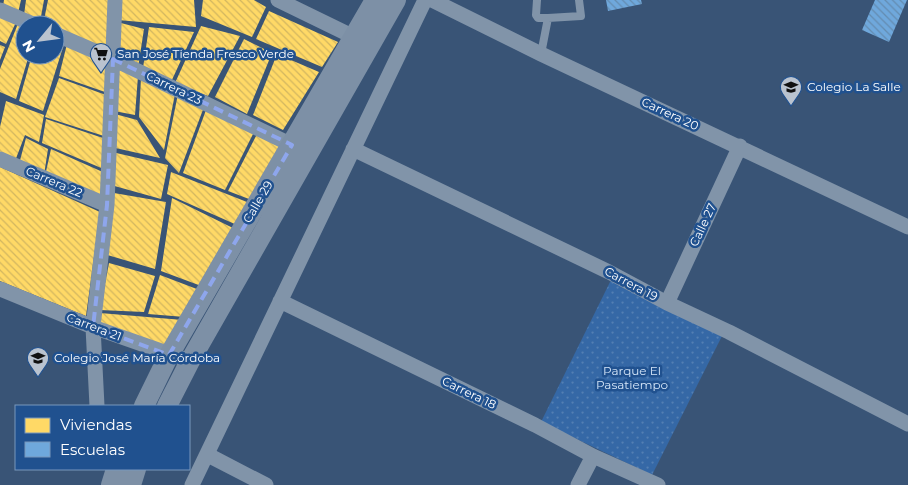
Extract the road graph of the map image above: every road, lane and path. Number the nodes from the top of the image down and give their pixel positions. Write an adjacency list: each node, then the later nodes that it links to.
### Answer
1 (115, 0): 15 (street)
2 (278, 0): 12 (street)
3 (375, 0): 12 (main road, Calle 29)
4 (396, 0): 27 (main road, Calle 29)
5 (425, 0): 18 (street)
6 (432, 0): 14 (street, Carrera 20)
7 (537, 0): 11 (lane)
8 (579, 0): 11 (lane)
9 (0, 10): 10 (street)
10 (15, 16)
11 (548, 18): 14 (lane)
12 (354, 37): 16 (main road, Calle 29)
13 (65, 38): 15 (street, Carrera 23)
14 (541, 54): 17 (street, Carrera 20)
15 (113, 59): 16 (street, Carrera 23); 20 (street)
16 (292, 145): 26 (main road, Calle 29)
17 (740, 146): 21 (street, Carrera 20); 24 (street, Calle 27)
18 (352, 148): 23 (street); 24 (street, Carrera 19)
19 (0, 159): 20 (street, Carrera 22)
20 (107, 205): 25 (street)
21 (908, 227)
22 (0, 289): 25 (street, Carrera 21)
23 (280, 301): 32 (street); 33 (street, Carrera 18)
24 (667, 303): 31 (street, Carrera 19)
25 (93, 327): 26 (street, Carrera 21); 28 (street)
26 (169, 355): 27 (street, Carrera 21); 29 (main road, Calle 29)
27 (190, 361): 30 (main road, Calle 29)
28 (97, 405)
29 (144, 405)
30 (168, 405)
31 (908, 424)
32 (208, 454): 36 (street); 37 (street)
33 (593, 456): 38 (street); 39 (street, Carrera 18)
34 (134, 470): 35 (main road)
35 (115, 479)
36 (192, 485)
37 (266, 485)
38 (578, 485)
39 (658, 485)

